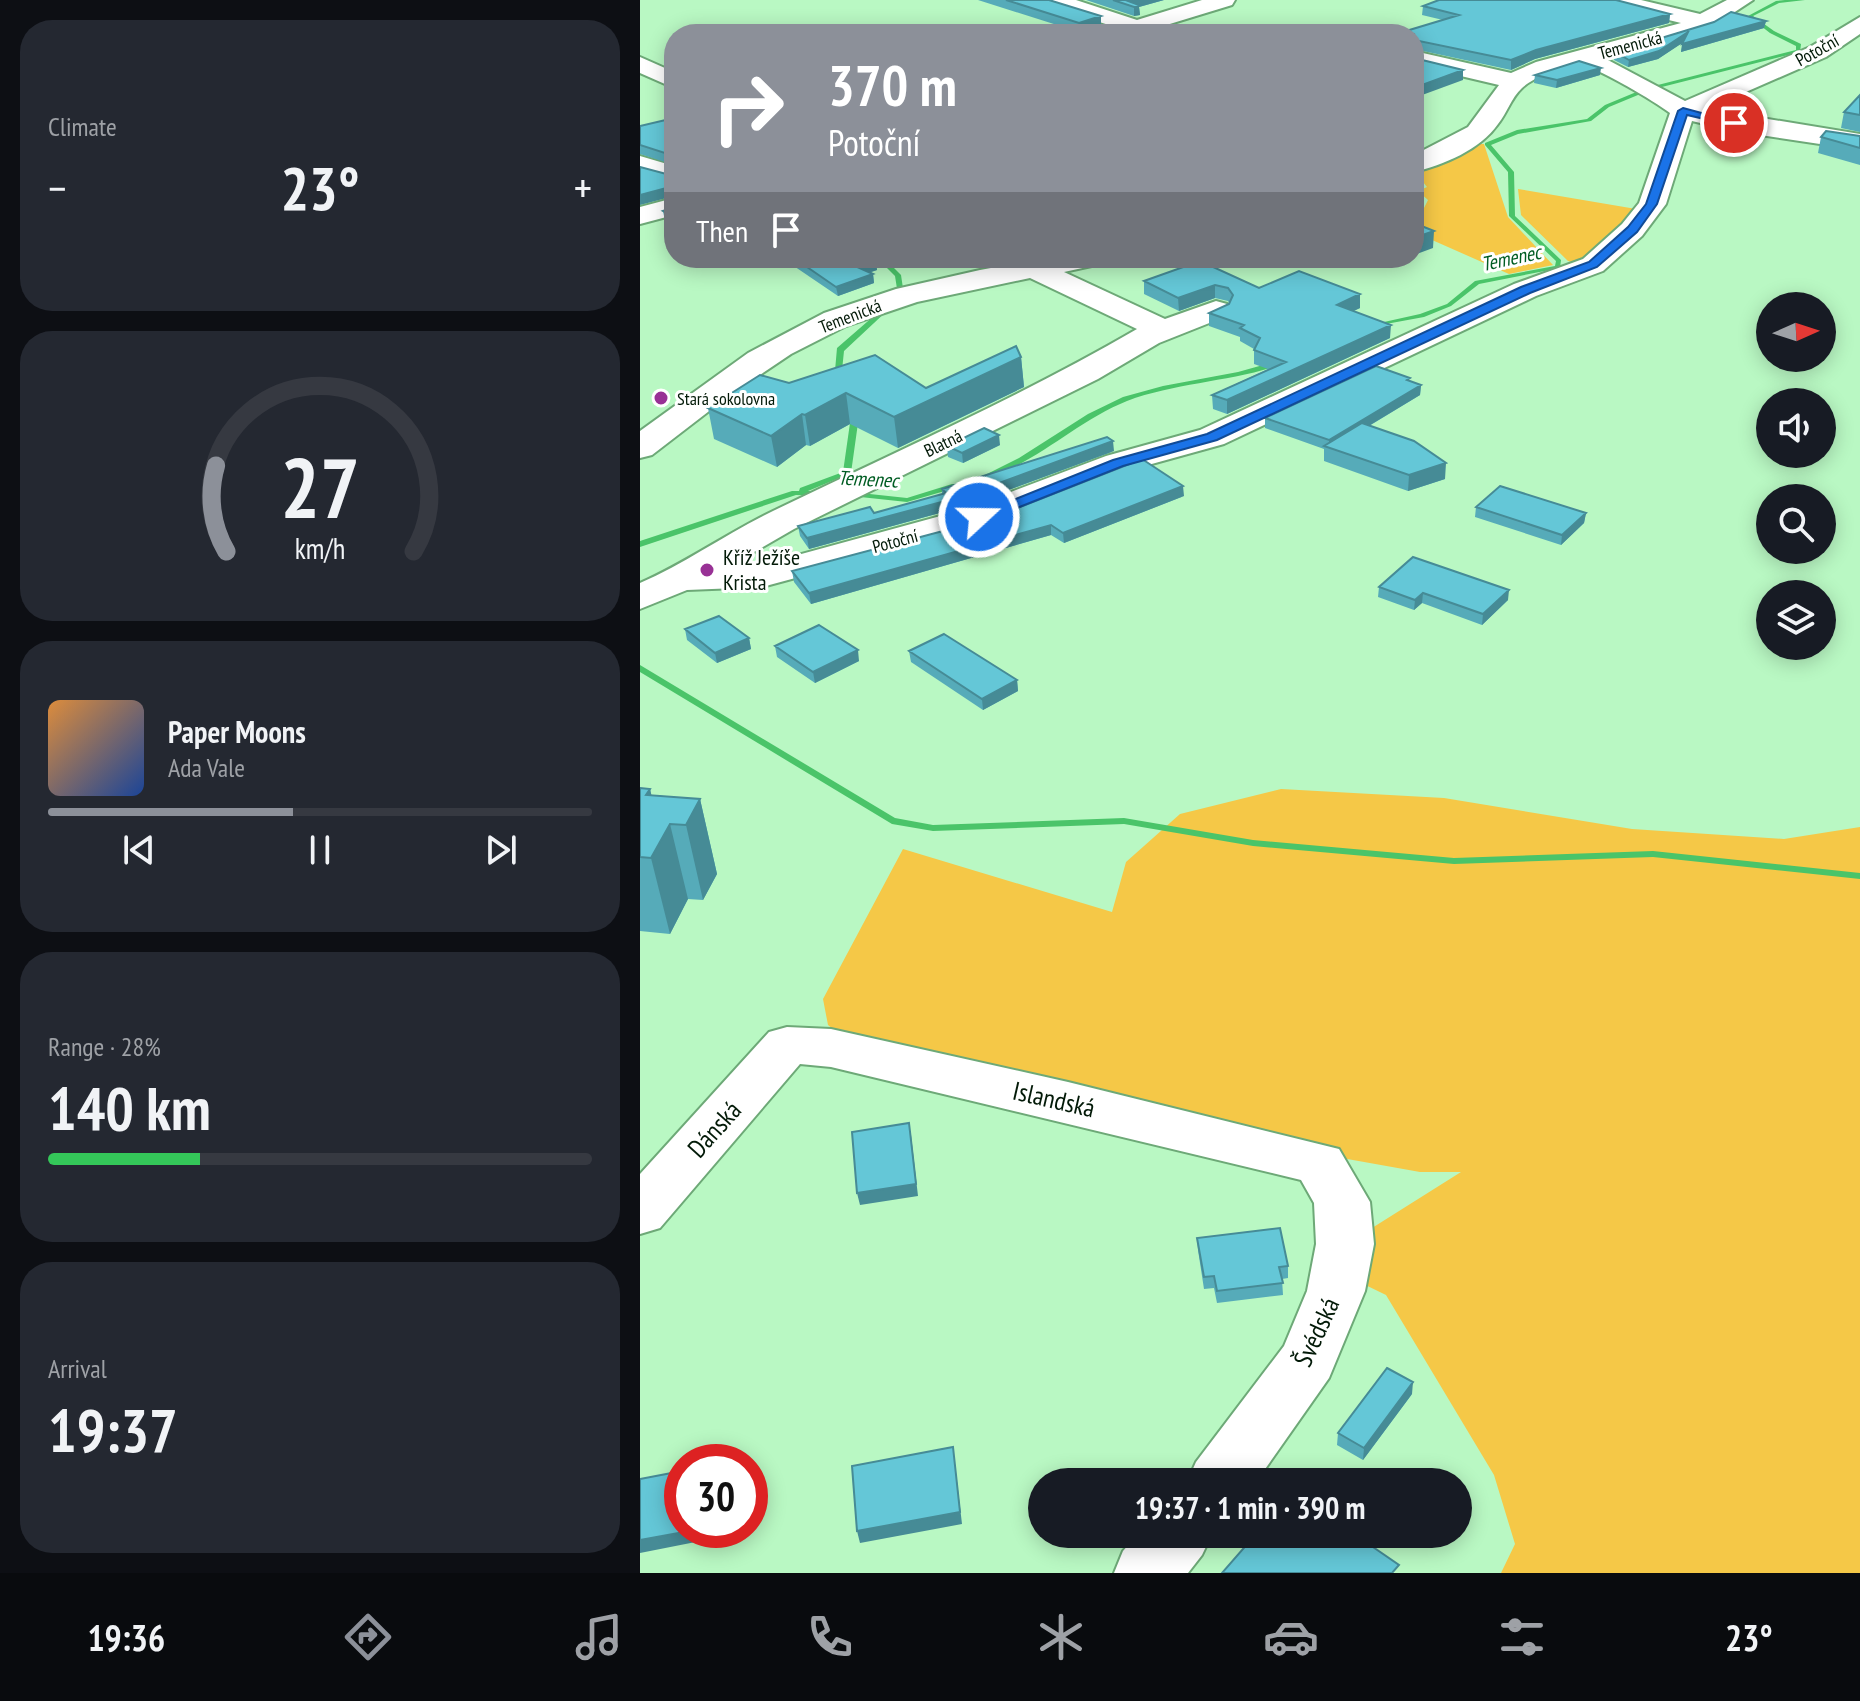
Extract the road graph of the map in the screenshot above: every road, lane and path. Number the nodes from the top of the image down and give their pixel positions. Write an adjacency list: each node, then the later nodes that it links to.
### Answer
1 (1054, 0): 6 (street)
2 (1224, 0): 7 (street)
3 (1615, 0): 5 (street)
4 (1742, 0): 5 (street, Temenická)
5 (1704, 22): 9 (street, Temenická)
6 (1128, 24)
7 (1147, 24)
8 (1860, 24): 14 (street, Potoční)
9 (1585, 57): 13 (street, Temenická); 14 (street)
10 (1424, 60): 13 (street)
11 (640, 64): 12 (street)
12 (664, 76)
13 (1514, 81): 16 (street)
14 (1683, 111): 15 (street); 26 (street, Potoční)
15 (1860, 142)
16 (1424, 159)
17 (640, 164): 18 (street)
18 (664, 172)
19 (664, 209): 20 (street)
20 (640, 216)
21 (1040, 268): 22 (street, Temenická)
22 (1035, 269): 24 (street); 25 (street, Temenická)
23 (1216, 310): 24 (street, Blatná)
24 (1163, 330): 26 (street, Blatná)
25 (640, 448)
26 (681, 579): 27 (street, Potoční)
27 (640, 597)
28 (787, 1045): 29 (street, Islandská); 30 (street, Dánská)
29 (1320, 1164): 31 (street, Švédská)
30 (640, 1212)
31 (1229, 1468)
32 (1168, 1548): 33 (street)
33 (1147, 1573)

